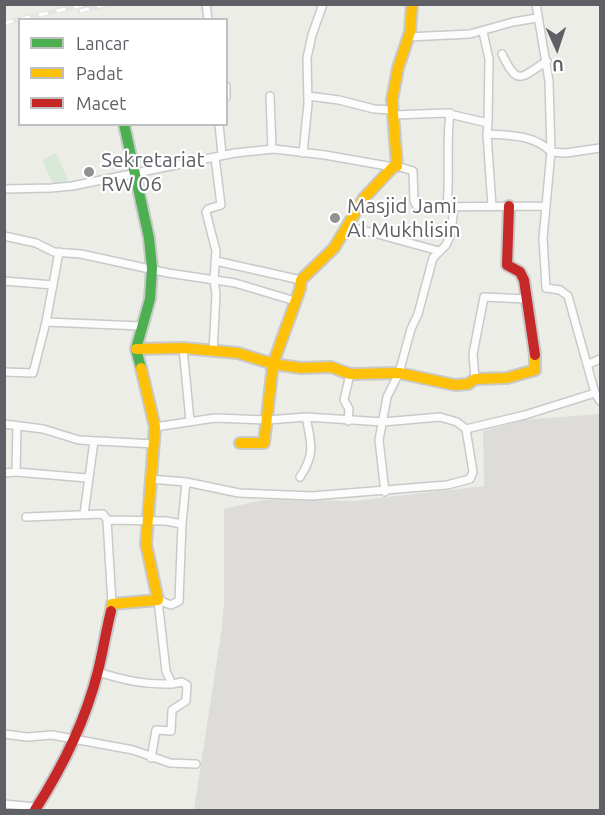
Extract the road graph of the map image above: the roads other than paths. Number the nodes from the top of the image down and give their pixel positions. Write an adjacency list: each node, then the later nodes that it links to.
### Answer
1 (323, 4): 10 (street)
2 (412, 4): 6 (street)
3 (536, 4): 4 (street)
4 (537, 18): 5 (street); 8 (street)
5 (483, 32): 6 (street); 13 (street)
6 (408, 37): 11 (street)
7 (502, 54): 8 (street)
8 (547, 62): 19 (street)
9 (270, 96): 18 (street)
10 (308, 96): 11 (street); 20 (street)
11 (393, 112): 12 (street); 22 (street)
12 (450, 113): 13 (street); 25 (street)
13 (488, 123): 16 (street)
14 (124, 126): 23 (street)
15 (219, 126): 21 (street)
16 (488, 134): 19 (street); 26 (street)
17 (600, 148): 19 (street)
18 (272, 149): 20 (street); 21 (street)
19 (551, 152): 28 (street)
20 (303, 153): 22 (street)
21 (219, 156): 23 (street); 33 (street)
22 (395, 167): 25 (street); 29 (street)
23 (134, 173): 24 (street); 34 (street)
24 (4, 189)
25 (451, 206): 26 (street); 31 (street)
26 (492, 206): 27 (street)
27 (509, 206): 28 (street); 39 (street)
28 (546, 206): 48 (street)
29 (348, 226): 31 (street); 36 (street)
30 (4, 236): 32 (street)
31 (439, 251): 50 (street)
32 (59, 252): 34 (street); 38 (street)
33 (216, 261): 35 (street); 36 (street)
34 (152, 268): 35 (street); 42 (street)
35 (214, 280): 40 (street); 45 (street)
36 (301, 280): 40 (street)
37 (4, 281): 38 (street)
38 (53, 285): 41 (street)
39 (526, 299): 52 (street); 52 (street)
40 (295, 301): 47 (street)
41 (46, 322): 42 (street); 49 (street)
42 (141, 326): 44 (street)
43 (183, 348): 44 (street); 45 (street); 57 (street)
44 (136, 349): 62 (street)
45 (213, 352): 47 (street)
46 (600, 359): 48 (street)
47 (273, 364): 51 (street); 56 (street)
48 (589, 364): 53 (street)
49 (4, 372)
50 (399, 373): 51 (street); 52 (street); 59 (street)
51 (350, 374): 58 (street)
52 (475, 379)
53 (595, 393): 54 (street); 63 (street)
54 (600, 401)
55 (306, 417): 56 (street); 58 (street); 69 (street)
56 (267, 420): 57 (street); 65 (street)
57 (190, 421): 62 (street)
58 (348, 421): 59 (street)
59 (383, 422): 63 (street); 73 (street)
60 (4, 424): 61 (street)
61 (17, 426): 64 (street); 67 (street)
62 (154, 427): 66 (street)
63 (466, 429): 73 (street)
64 (94, 441): 66 (street); 70 (street)
65 (240, 443)
66 (154, 444): 71 (street)
67 (16, 472): 68 (street); 70 (street)
68 (4, 473)
69 (300, 477)
70 (87, 478): 74 (street)
71 (150, 479): 72 (street); 77 (street)
72 (186, 482): 73 (street); 78 (street)
73 (386, 492)
74 (84, 514): 75 (street); 76 (street)
75 (26, 517)
76 (107, 520): 77 (street); 80 (street)
77 (147, 522): 78 (street); 79 (street)
78 (182, 524): 79 (street)
79 (158, 600): 80 (street); 82 (street)
80 (112, 604): 81 (street)
81 (98, 672): 82 (street); 84 (street)
82 (172, 684): 85 (street)
83 (4, 734): 84 (street)
84 (74, 739): 85 (street); 88 (street)
85 (152, 758): 86 (street)
86 (196, 765)
87 (4, 804): 88 (street)
88 (35, 809)

